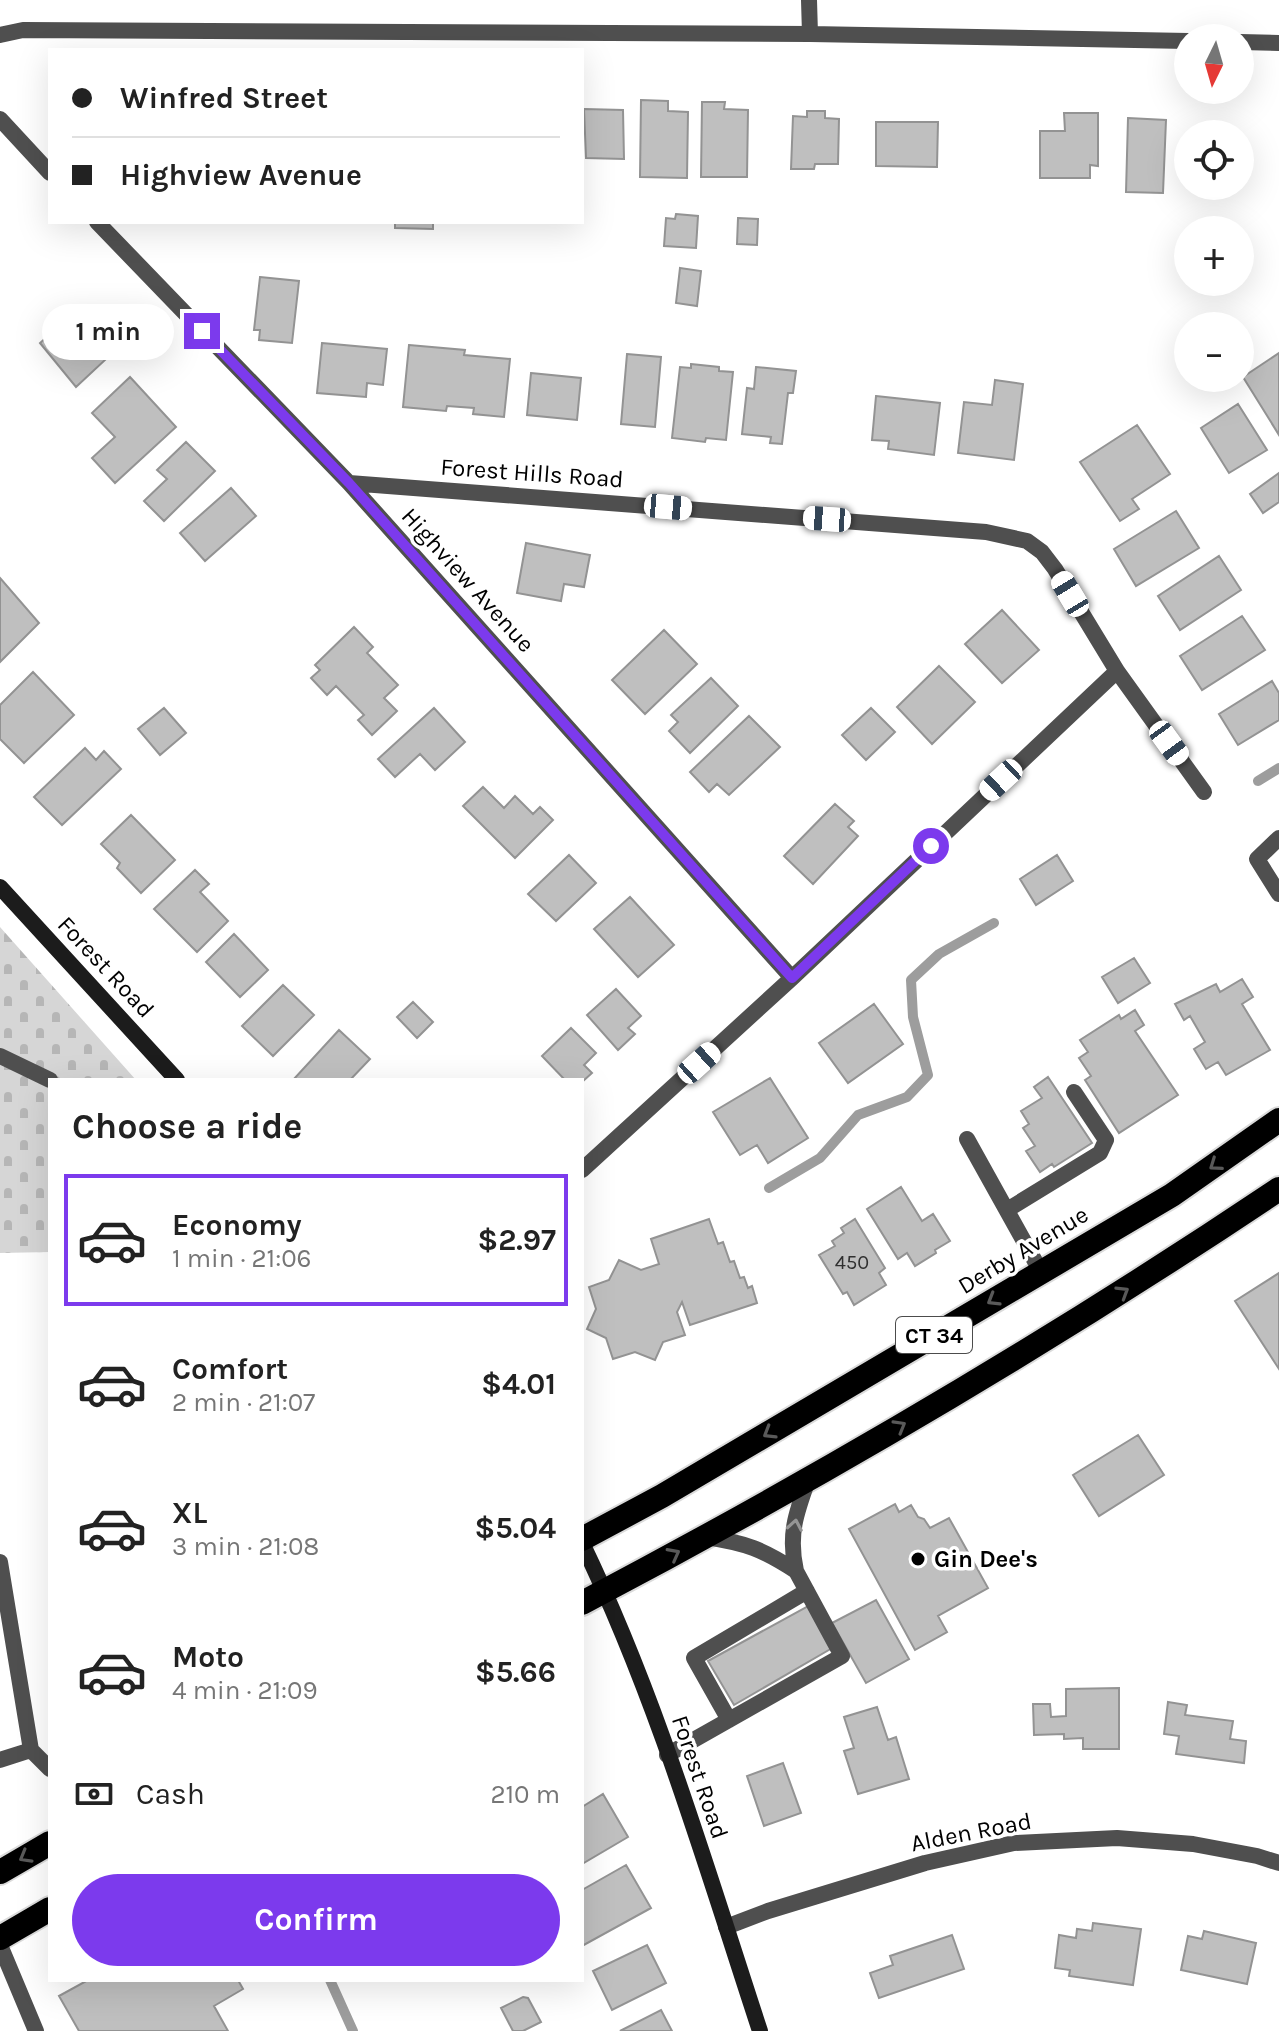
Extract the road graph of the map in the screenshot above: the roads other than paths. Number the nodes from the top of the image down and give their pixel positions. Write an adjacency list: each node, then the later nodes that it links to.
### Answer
1 (809, 0): 2 (street)
2 (810, 34): 3 (street); 4 (street)
3 (0, 35)
4 (1174, 41)
5 (1254, 42): 6 (street)
6 (1279, 43)
7 (0, 119): 8 (street)
8 (48, 171)
9 (99, 224): 10 (street, Highview Avenue)
10 (349, 483): 11 (street, Forest Hills Road); 16 (street, Highview Avenue)
11 (1117, 671): 12 (street, Forest Hills Road); 16 (street)
12 (1204, 792)
13 (1279, 838): 15 (street)
14 (0, 887): 18 (main road, Forest Road)
15 (1279, 894)
16 (792, 978): 23 (street)
17 (0, 1056): 19 (street)
18 (175, 1078)
19 (48, 1079)
20 (1074, 1092): 25 (street)
21 (1279, 1120): 26 (highway, Derby Avenue / CT 34, one-way to 26)
22 (967, 1139): 25 (street)
23 (584, 1168)
24 (1279, 1189): 27 (highway, CT 34, one-way to 24)
25 (1007, 1210): 26 (street)
26 (1041, 1272): 29 (highway, Derby Avenue / CT 34, one-way to 29)
27 (808, 1480): 28 (highway, CT 34); 32 (street, one-way to 27)
28 (706, 1537): 32 (street); 33 (highway, CT 34, one-way to 28)
29 (584, 1540)
30 (584, 1545): 33 (main road, Forest Road)
31 (0, 1562): 37 (street)
32 (796, 1571): 34 (street)
33 (605, 1590): 35 (highway, CT 34); 38 (main road, Forest Road)
34 (807, 1591): 36 (street); 36 (street)
35 (584, 1602)
36 (729, 1720): 38 (street)
37 (31, 1750): 39 (street); 40 (street)
38 (667, 1755): 45 (main road, Forest Road)
39 (0, 1760)
40 (48, 1767)
41 (48, 1844): 43 (highway, one-way to 43)
42 (1279, 1863): 45 (street, Alden Road)
43 (0, 1872)
44 (48, 1910): 46 (highway)
45 (726, 1927): 49 (main road, Forest Road)
46 (0, 1938)
47 (0, 1945): 48 (street)
48 (36, 2031)
49 (760, 2031)

